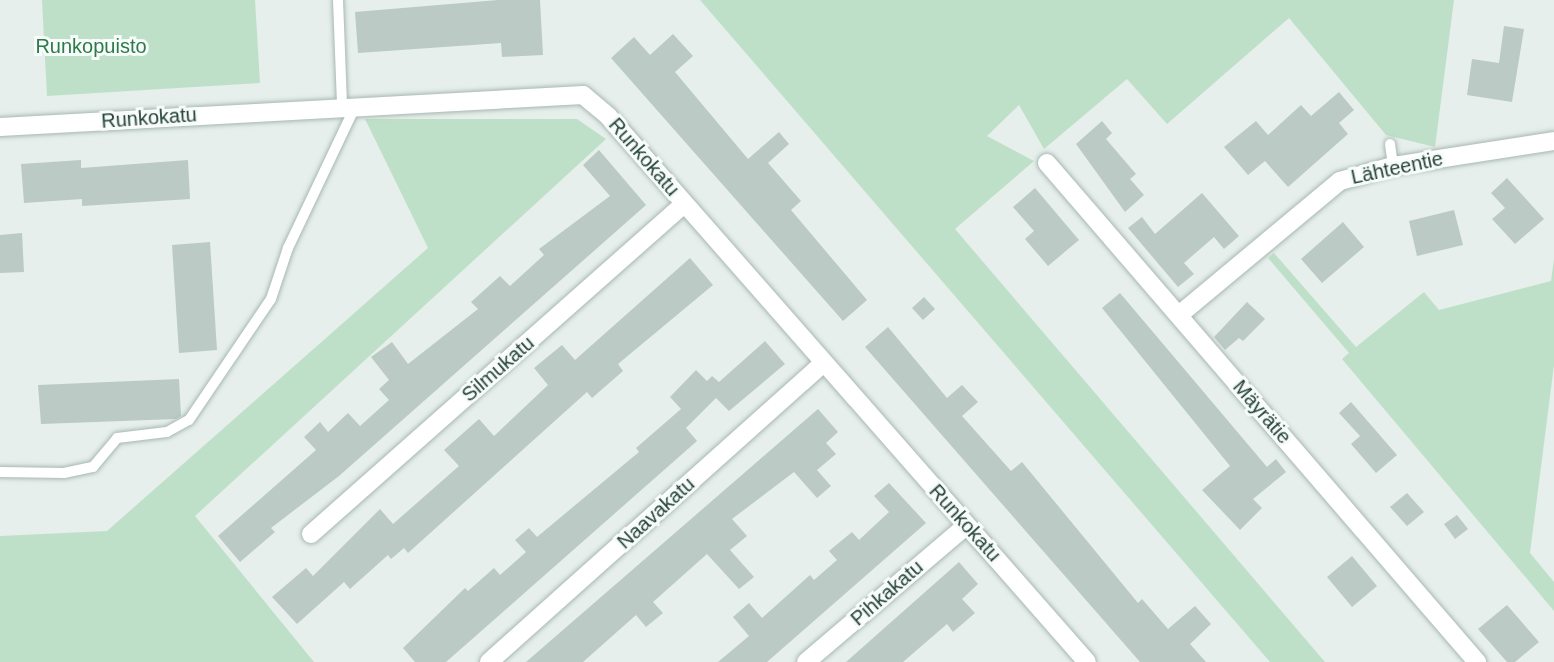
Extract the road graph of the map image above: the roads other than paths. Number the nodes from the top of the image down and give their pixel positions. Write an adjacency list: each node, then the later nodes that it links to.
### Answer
1 (338, 0): 2 (lane)
2 (349, 105): 3 (street, Runkokatu); 8 (street, Runkokatu); 11 (lane)
3 (0, 127)
4 (1554, 141): 7 (street, Lähteentie)
5 (1390, 144): 7 (lane)
6 (1047, 163): 9 (street, Mäyrätie)
7 (1393, 166): 9 (street, Lähteentie)
8 (684, 204): 10 (street, Runkokatu); 13 (street, Silmukatu)
9 (1179, 315): 17 (street, Mäyrätie)
10 (822, 364): 12 (street, Runkokatu); 14 (street, Naavakatu)
11 (0, 472)
12 (967, 525): 15 (street, Pihkakatu); 16 (street, Runkokatu)
13 (311, 534)
14 (489, 662)
15 (806, 662)
16 (1087, 662)
17 (1477, 662)

